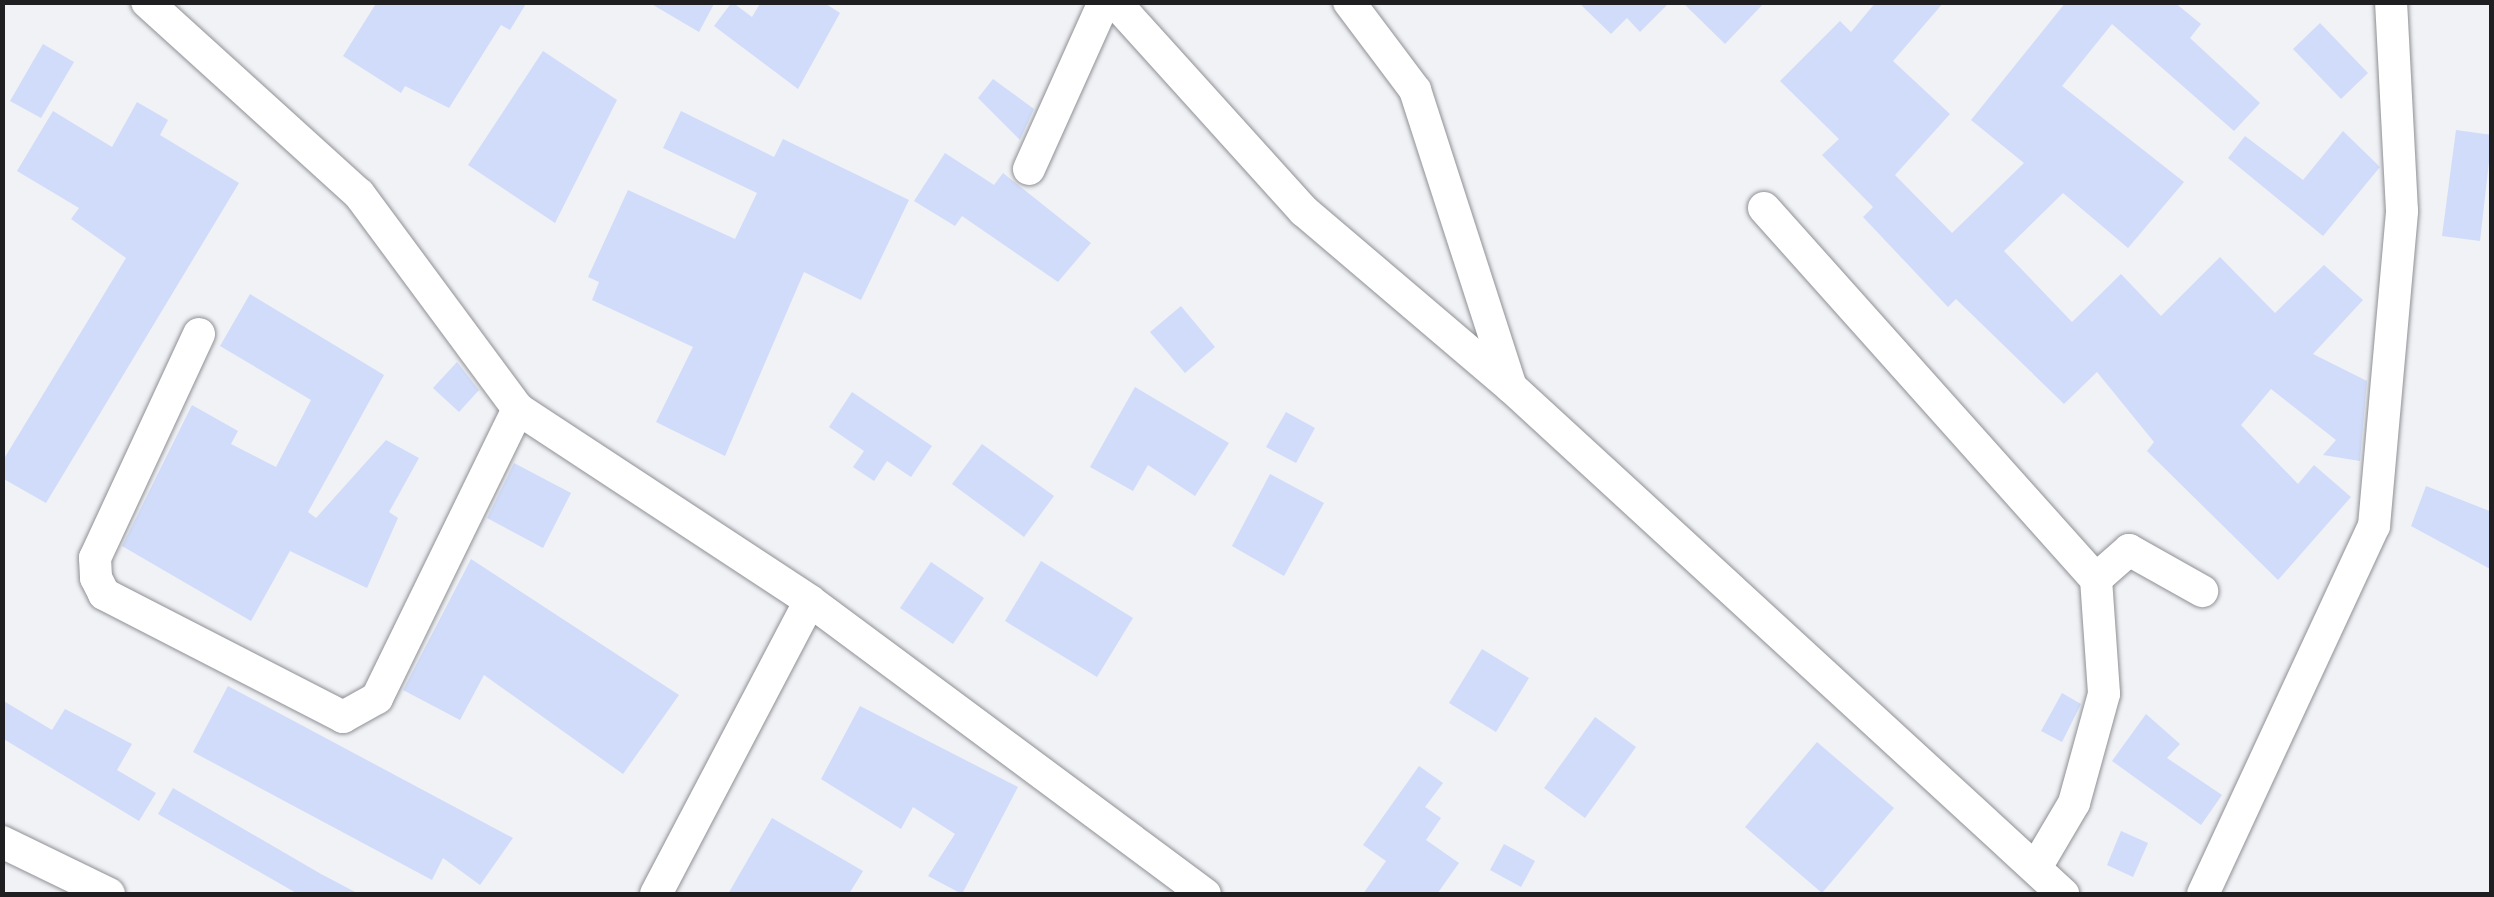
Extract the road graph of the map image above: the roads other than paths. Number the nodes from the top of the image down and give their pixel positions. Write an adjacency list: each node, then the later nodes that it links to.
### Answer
1 (147, 2): 10 (street)
2 (1104, 2): 6 (street)
3 (1115, 2): 9 (street)
4 (1349, 2): 9 (street)
5 (2392, 2): 20 (street)
6 (1030, 169)
7 (1764, 208): 11 (street)
8 (198, 334): 10 (street)
9 (1511, 387): 15 (street)
10 (518, 409): 13 (street)
11 (2096, 579): 12 (street); 15 (street)
12 (2202, 591)
13 (810, 601): 17 (street); 18 (street)
14 (2, 842): 16 (street)
15 (2038, 864): 19 (street)
16 (110, 894)
17 (656, 894)
18 (1205, 894)
19 (2063, 894)
20 (2203, 894)

